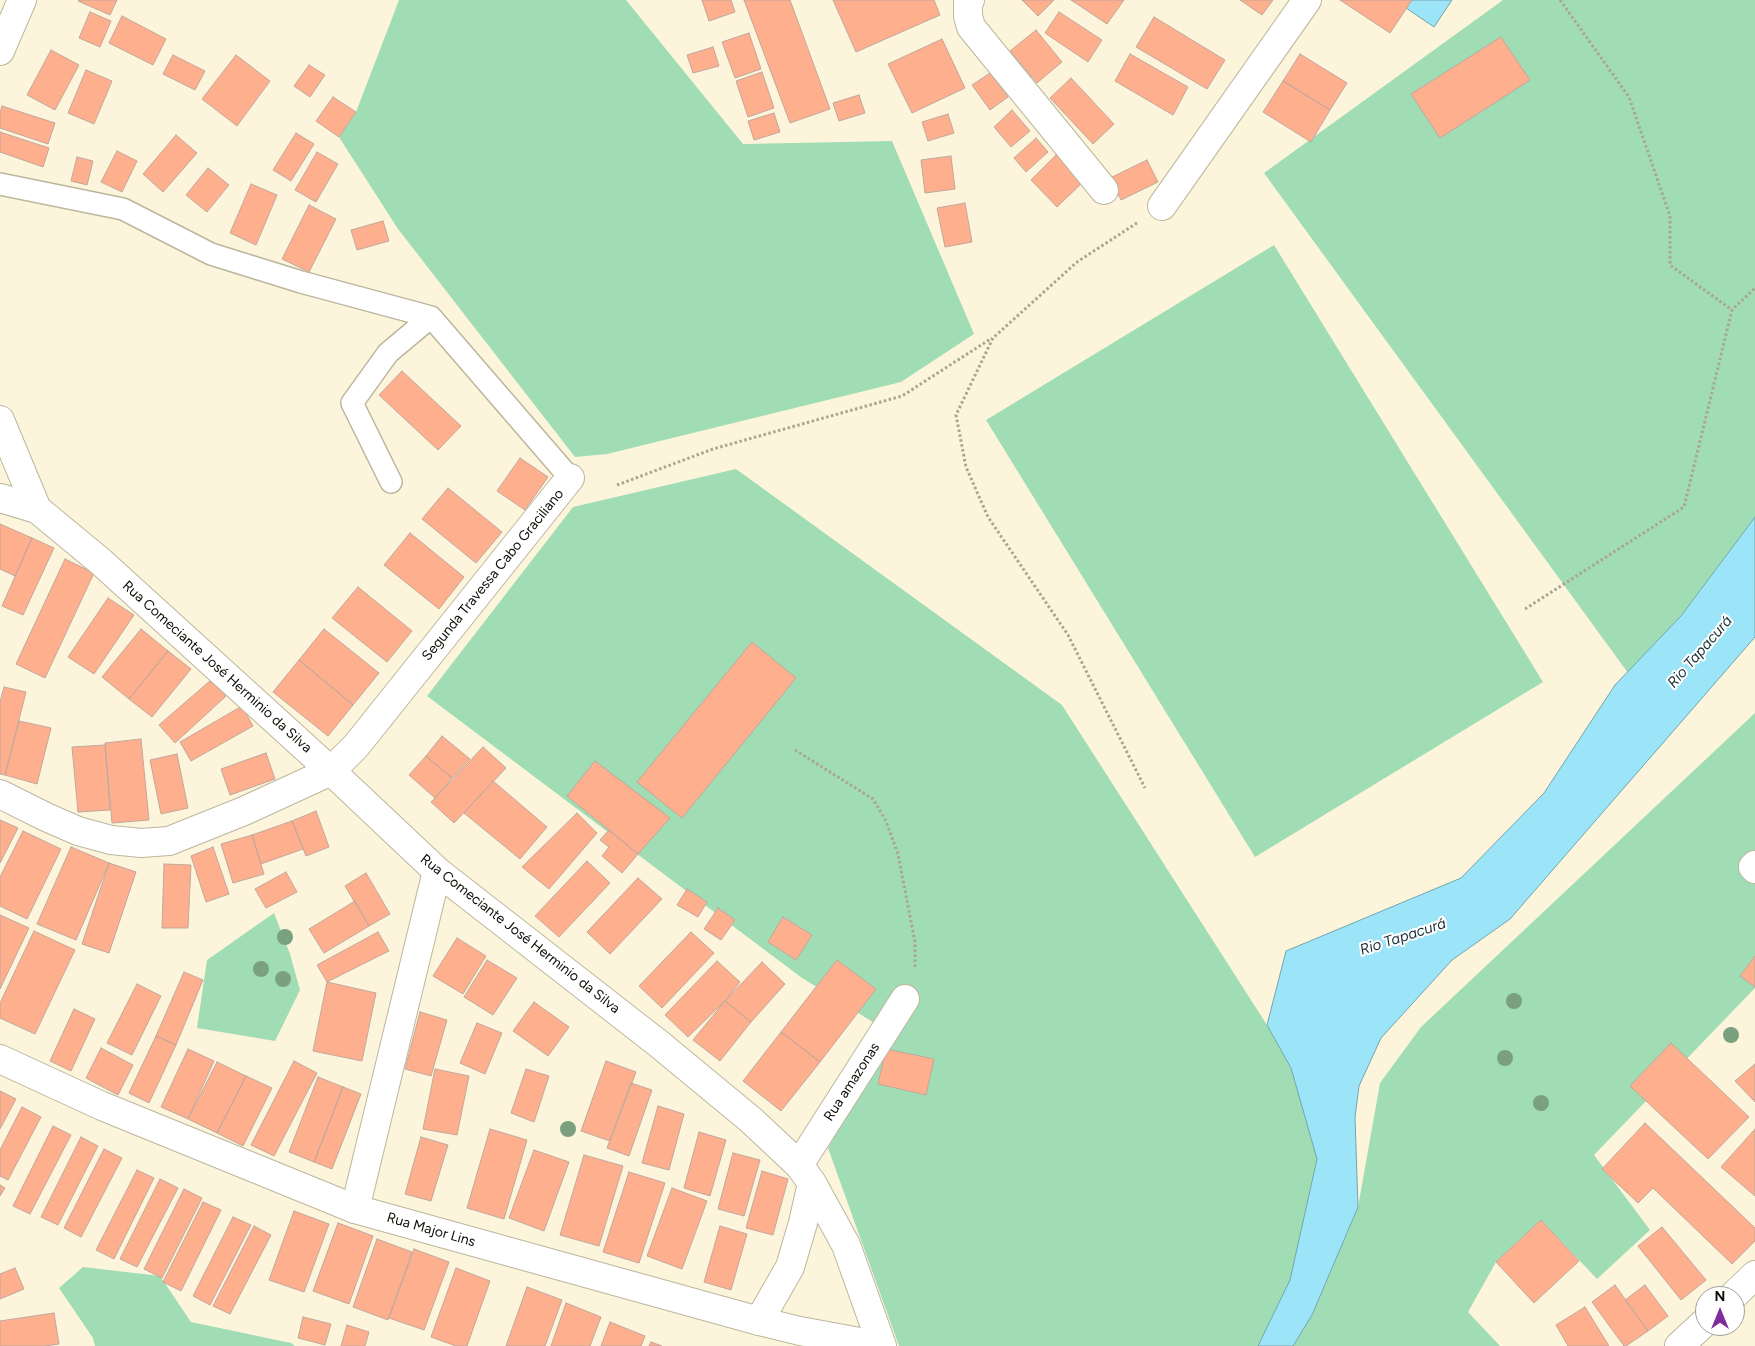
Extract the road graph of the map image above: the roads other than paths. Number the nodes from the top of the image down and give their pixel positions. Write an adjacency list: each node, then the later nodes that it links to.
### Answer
1 (22, 0): 4 (street)
2 (1307, 0): 7 (street)
3 (969, 8): 6 (street)
4 (0, 52)
5 (0, 184): 8 (lane)
6 (1104, 190)
7 (1162, 206)
8 (431, 317): 10 (lane, Segunda Travessa Cabo Graciliano); 11 (lane)
9 (0, 420): 13 (street)
10 (570, 478): 14 (street, Segunda Travessa Cabo Graciliano)
11 (391, 482)
12 (0, 498): 13 (street, Rua Comeciante José Herminio da Silva)
13 (37, 509): 14 (street, Rua Comeciante José Herminio da Silva)
14 (331, 771): 15 (street, Segunda Travessa Cabo Graciliano); 18 (street, Rua Comeciante José Herminio da Silva)
15 (0, 794)
16 (1755, 866): 17 (street)
17 (1755, 869)
18 (437, 871): 21 (street, Rua Comeciante José Herminio da Silva); 22 (street)
19 (905, 999): 21 (street, Rua amazonas)
20 (0, 1059): 22 (street, Rua Major Lins)
21 (805, 1174): 25 (street); 27 (street, Rua Comeciante José Herminio da Silva)
22 (356, 1209): 25 (street, Rua Major Lins)
23 (1755, 1275): 24 (street)
24 (1743, 1286)
25 (760, 1321): 27 (street, Rua Major Lins)
26 (1695, 1331): 28 (street)
27 (881, 1346)
28 (1679, 1346)

